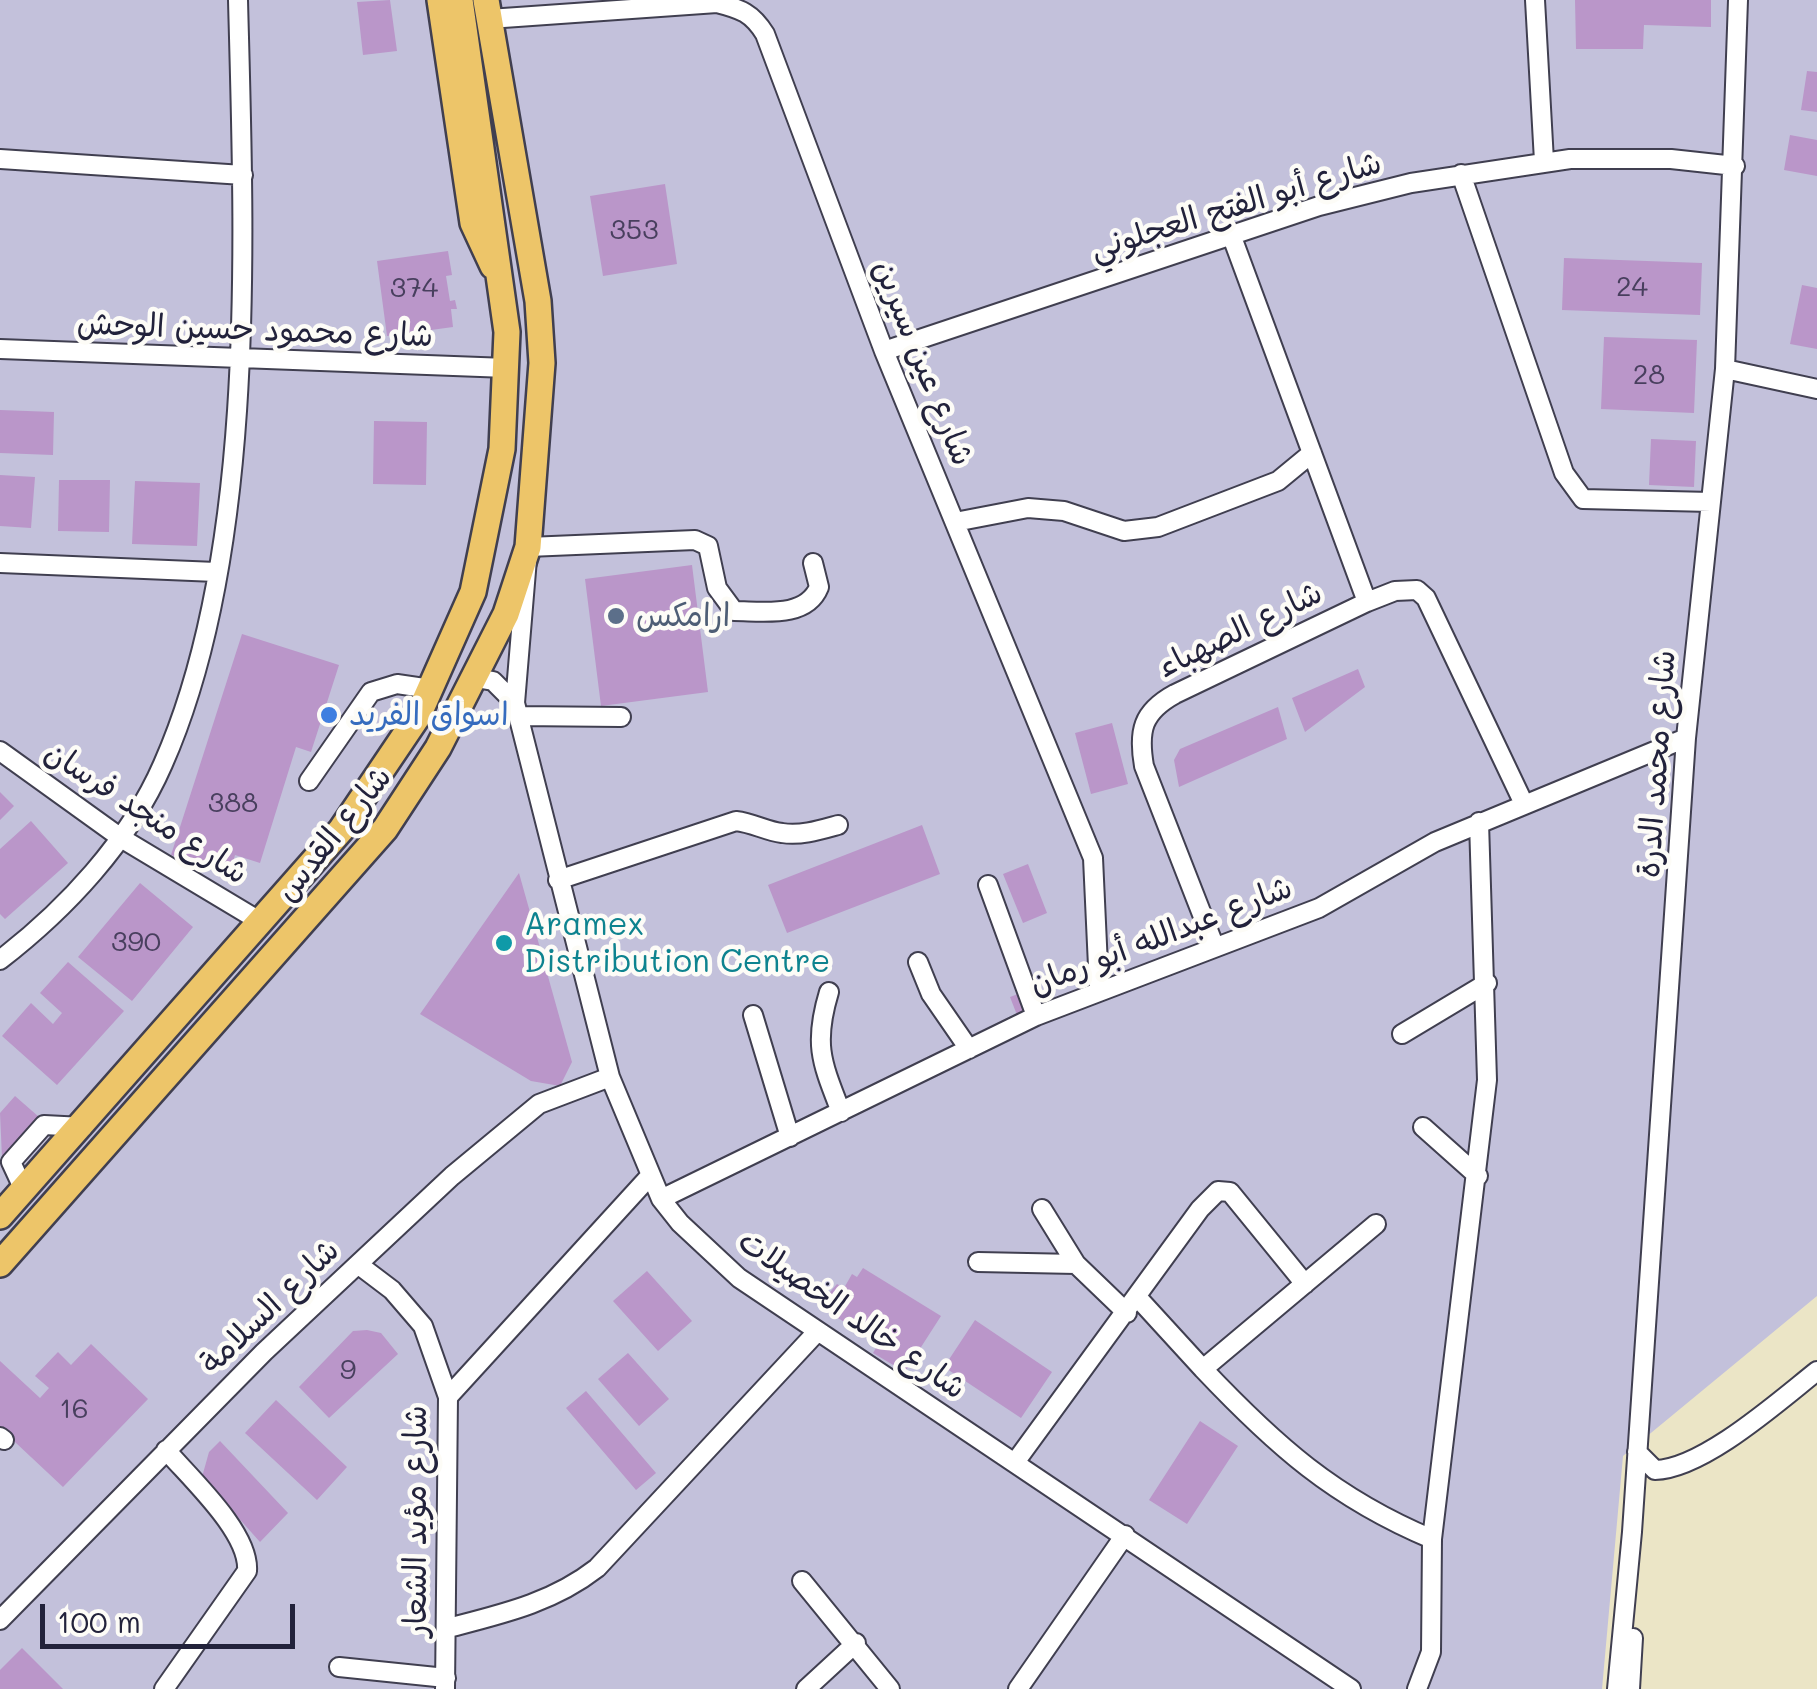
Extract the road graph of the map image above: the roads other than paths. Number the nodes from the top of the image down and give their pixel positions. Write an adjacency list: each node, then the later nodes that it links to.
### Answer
1 (238, 0): 11 (street)
2 (440, 0): 13 (highway)
3 (460, 0): 13 (highway, شارع القدس)
4 (1535, 0): 8 (street)
5 (1738, 0): 9 (street, شارع محمد الدرة)
6 (488, 10): 15 (street, شارع عين سيرين); 23 (highway, شارع القدس)
7 (0, 159): 11 (street)
8 (1544, 161): 9 (street, شارع أبو الفتح العجلوني); 10 (street, شارع أبو الفتح العجلوني)
9 (1735, 166): 18 (street, شارع محمد الدرة)
10 (1461, 174): 12 (street, شارع أبو الفتح العجلوني); 21 (street)
11 (243, 175): 16 (street)
12 (1232, 237): 15 (street, شارع أبو الفتح العجلوني); 20 (street, شارع الصهباء)
13 (502, 279): 17 (highway, شارع القدس)
14 (0, 348): 16 (street, شارع محمود حسين الوحش)
15 (884, 351): 22 (street, شارع عين سيرين)
16 (238, 359): 17 (street, شارع محمود حسين الوحش); 26 (street)
17 (507, 368): 29 (highway, شارع القدس)
18 (1726, 369): 19 (street); 21 (street, شارع محمد الدرة)
19 (1817, 390)
20 (1312, 454): 22 (street); 27 (street, شارع الصهباء)
21 (1711, 502): 32 (street, شارع محمد الدرة)
22 (954, 522): 46 (street, شارع عين سيرين)
23 (528, 547): 25 (street); 28 (highway, شارع القدس); 30 (street, شارع خالد الخصيلات)
24 (0, 562): 26 (street)
25 (813, 564)
26 (216, 572): 38 (street)
27 (1367, 602): 35 (street, شارع الصهباء); 42 (street, شارع الصهباء)
28 (476, 678): 30 (street); 63 (highway, شارع القدس)
29 (431, 688): 34 (street); 41 (highway, شارع القدس)
30 (516, 710): 31 (street); 39 (street, شارع خالد الخصيلات)
31 (621, 717)
32 (1686, 738): 35 (street, شارع عبدالله أبو رمان); 73 (street, شارع محمد الدرة)
33 (0, 751): 38 (street, شارع منجد فرسان)
34 (309, 781)
35 (1524, 804): 36 (street, شارع عبدالله أبو رمان)
36 (1479, 822): 42 (street, شارع عبدالله أبو رمان); 45 (street)
37 (838, 825): 39 (street)
38 (121, 838): 41 (street, شارع منجد فرسان); 43 (street)
39 (558, 880): 52 (street, شارع خالد الخصيلات)
40 (988, 885): 49 (street)
41 (261, 922): 60 (highway, شارع القدس)
42 (1214, 944): 46 (street, شارع عبدالله أبو رمان)
43 (0, 960)
44 (918, 962): 51 (street)
45 (1487, 983): 50 (street); 56 (street)
46 (1099, 988): 49 (street, شارع عبدالله أبو رمان)
47 (829, 992): 53 (street)
48 (753, 1015): 55 (street)
49 (1036, 1016): 51 (street, شارع عبدالله أبو رمان)
50 (1402, 1034)
51 (968, 1049): 53 (street, شارع عبدالله أبو رمان)
52 (610, 1077): 57 (street, شارع خالد الخصيلات); 64 (street, شارع السلامة)
53 (841, 1112): 55 (street, شارع عبدالله أبو رمان)
54 (1424, 1126): 56 (street)
55 (790, 1137): 58 (street, شارع عبدالله أبو رمان)
56 (1478, 1176): 77 (street)
57 (650, 1177): 58 (street, شارع خالد الخصيلات); 71 (street)
58 (662, 1199): 68 (street, شارع خالد الخصيلات)
59 (1042, 1209): 65 (street)
60 (0, 1216)
61 (1376, 1224): 66 (street)
62 (978, 1262): 65 (street)
63 (0, 1264)
64 (359, 1264): 71 (street, شارع مؤيد الشعار); 72 (street, شارع السلامة)
65 (1076, 1264): 67 (street)
66 (1305, 1284): 67 (street); 69 (street)
67 (1133, 1306): 69 (street); 74 (street)
68 (816, 1333): 74 (street, شارع خالد الخصيلات); 80 (street)
69 (1203, 1369): 77 (street)
70 (1817, 1371): 73 (street)
71 (448, 1397): 80 (street, شارع مؤيد الشعار)
72 (166, 1450): 79 (street, شارع السلامة); 84 (street)
73 (1637, 1452): 75 (street, شارع محمد الدرة)
74 (1016, 1461): 76 (street, شارع خالد الخصيلات)
75 (1632, 1532): 90 (street, شارع محمد الدرة); 91 (street, شارع محمد الدرة)
76 (1125, 1535): 87 (street); 88 (street, شارع خالد الخصيلات)
77 (1432, 1539): 89 (street)
78 (802, 1581): 81 (street)
79 (0, 1620)
80 (448, 1628): 83 (street, شارع مؤيد الشعار)
81 (856, 1643): 85 (street); 86 (street)
82 (340, 1667): 83 (street)
83 (445, 1684)
84 (164, 1689)
85 (806, 1689)
86 (890, 1689)
87 (1018, 1689)
88 (1351, 1689)
89 (1417, 1689)
90 (1617, 1689)
91 (1630, 1689)

